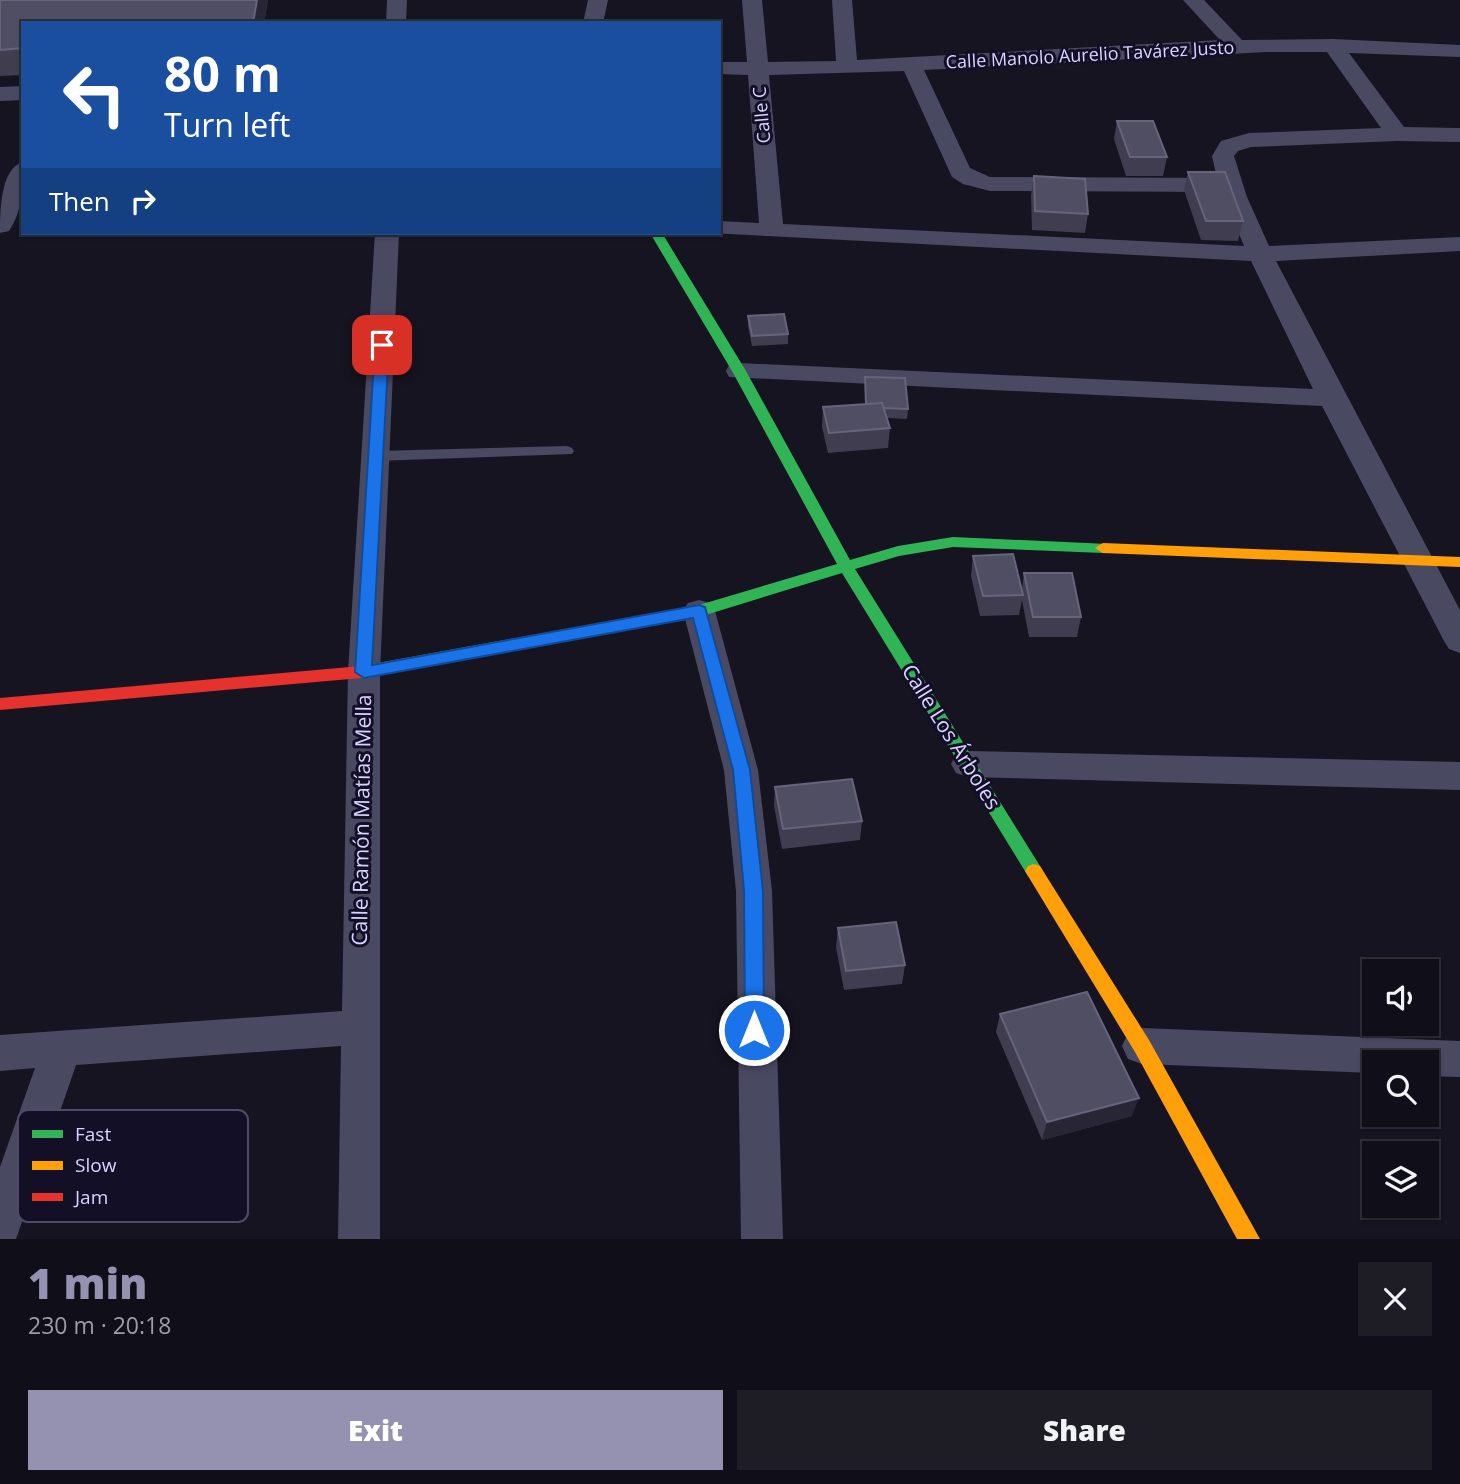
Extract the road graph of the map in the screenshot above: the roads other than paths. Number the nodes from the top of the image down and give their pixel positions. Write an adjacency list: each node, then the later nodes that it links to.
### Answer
1 (397, 0): 6 (street)
2 (598, 0): 7 (street)
3 (752, 0): 14 (street, Calle C)
4 (842, 0): 13 (street)
5 (1193, 0): 9 (street)
6 (396, 21)
7 (593, 21)
8 (1333, 45): 9 (street, Calle Manolo Aurelio Tavárez Justo); 10 (street, Calle Manolo Aurelio Tavárez Justo); 17 (street)
9 (1237, 46): 11 (street, Calle Manolo Aurelio Tavárez Justo)
10 (1460, 51)
11 (912, 66): 13 (street, Calle Manolo Aurelio Tavárez Justo); 20 (street)
12 (721, 68): 14 (street, Calle Manolo Aurelio Tavárez Justo)
13 (847, 68): 14 (street, Calle Manolo Aurelio Tavárez Justo)
14 (759, 69): 23 (street, Calle C)
15 (21, 93): 16 (street)
16 (0, 94)
17 (1397, 134): 18 (street); 20 (street)
18 (1460, 135)
19 (21, 174): 21 (street)
20 (1230, 185): 27 (street)
21 (0, 226)
22 (721, 228): 23 (street)
23 (772, 231): 27 (street)
24 (387, 235): 31 (street, Calle Ramón Matías Mella)
25 (657, 235): 28 (street, Calle Los Árboles)
26 (1460, 243): 27 (street)
27 (1260, 254): 29 (street)
28 (739, 371): 29 (street); 34 (street, Calle Los Árboles)
29 (1330, 398): 32 (street)
30 (567, 451): 31 (lane)
31 (376, 456): 37 (street, Calle Ramón Matías Mella)
32 (1419, 560): 33 (street); 34 (street); 36 (street)
33 (1460, 562)
34 (846, 567): 35 (street); 39 (street, Calle Los Árboles)
35 (699, 611): 37 (street); 50 (street)
36 (1460, 641)
37 (364, 672): 38 (street); 41 (street, Calle Ramón Matías Mella)
38 (0, 704)
39 (968, 764): 40 (street); 42 (street, Calle Los Árboles)
40 (1460, 776)
41 (359, 1027): 43 (street); 49 (street, Calle Ramón Matías Mella)
42 (1142, 1046): 45 (street); 51 (street, Calle Los Árboles)
43 (61, 1050): 44 (street); 46 (street)
44 (0, 1053)
45 (1460, 1059)
46 (40, 1110)
47 (18, 1175): 48 (street)
48 (0, 1227)
49 (359, 1239)
50 (762, 1239)
51 (1249, 1239)

